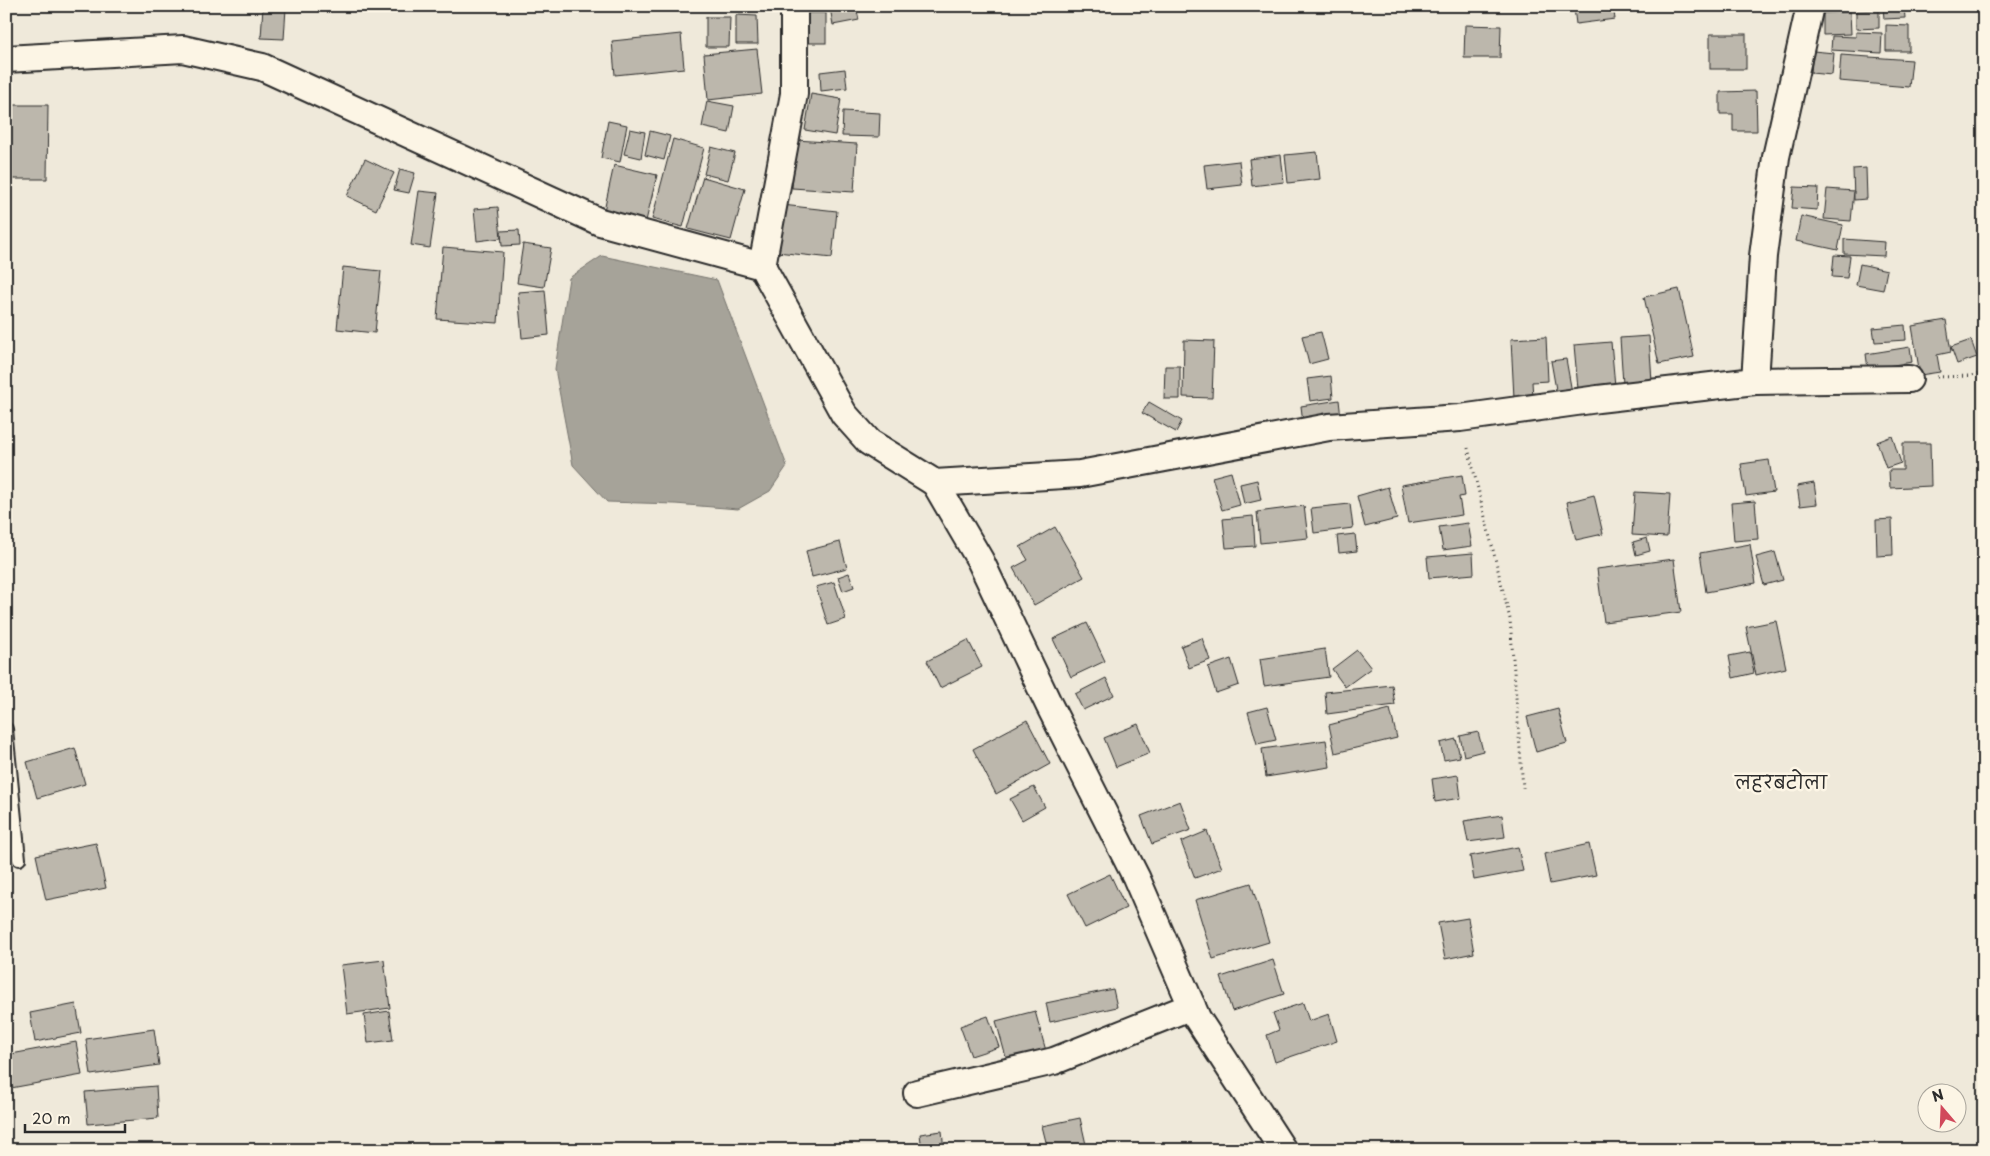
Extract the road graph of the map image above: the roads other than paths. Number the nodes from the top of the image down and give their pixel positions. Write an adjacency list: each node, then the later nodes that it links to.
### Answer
1 (794, 6): 4 (street)
2 (1810, 6): 6 (street)
3 (6, 59): 4 (street)
4 (762, 266): 7 (street)
5 (1909, 379): 6 (street)
6 (1755, 381): 7 (street)
7 (934, 483): 10 (street)
8 (6, 730): 9 (lane)
9 (19, 859)
10 (1192, 1006): 11 (street); 12 (street)
11 (917, 1093)
12 (1283, 1150)

